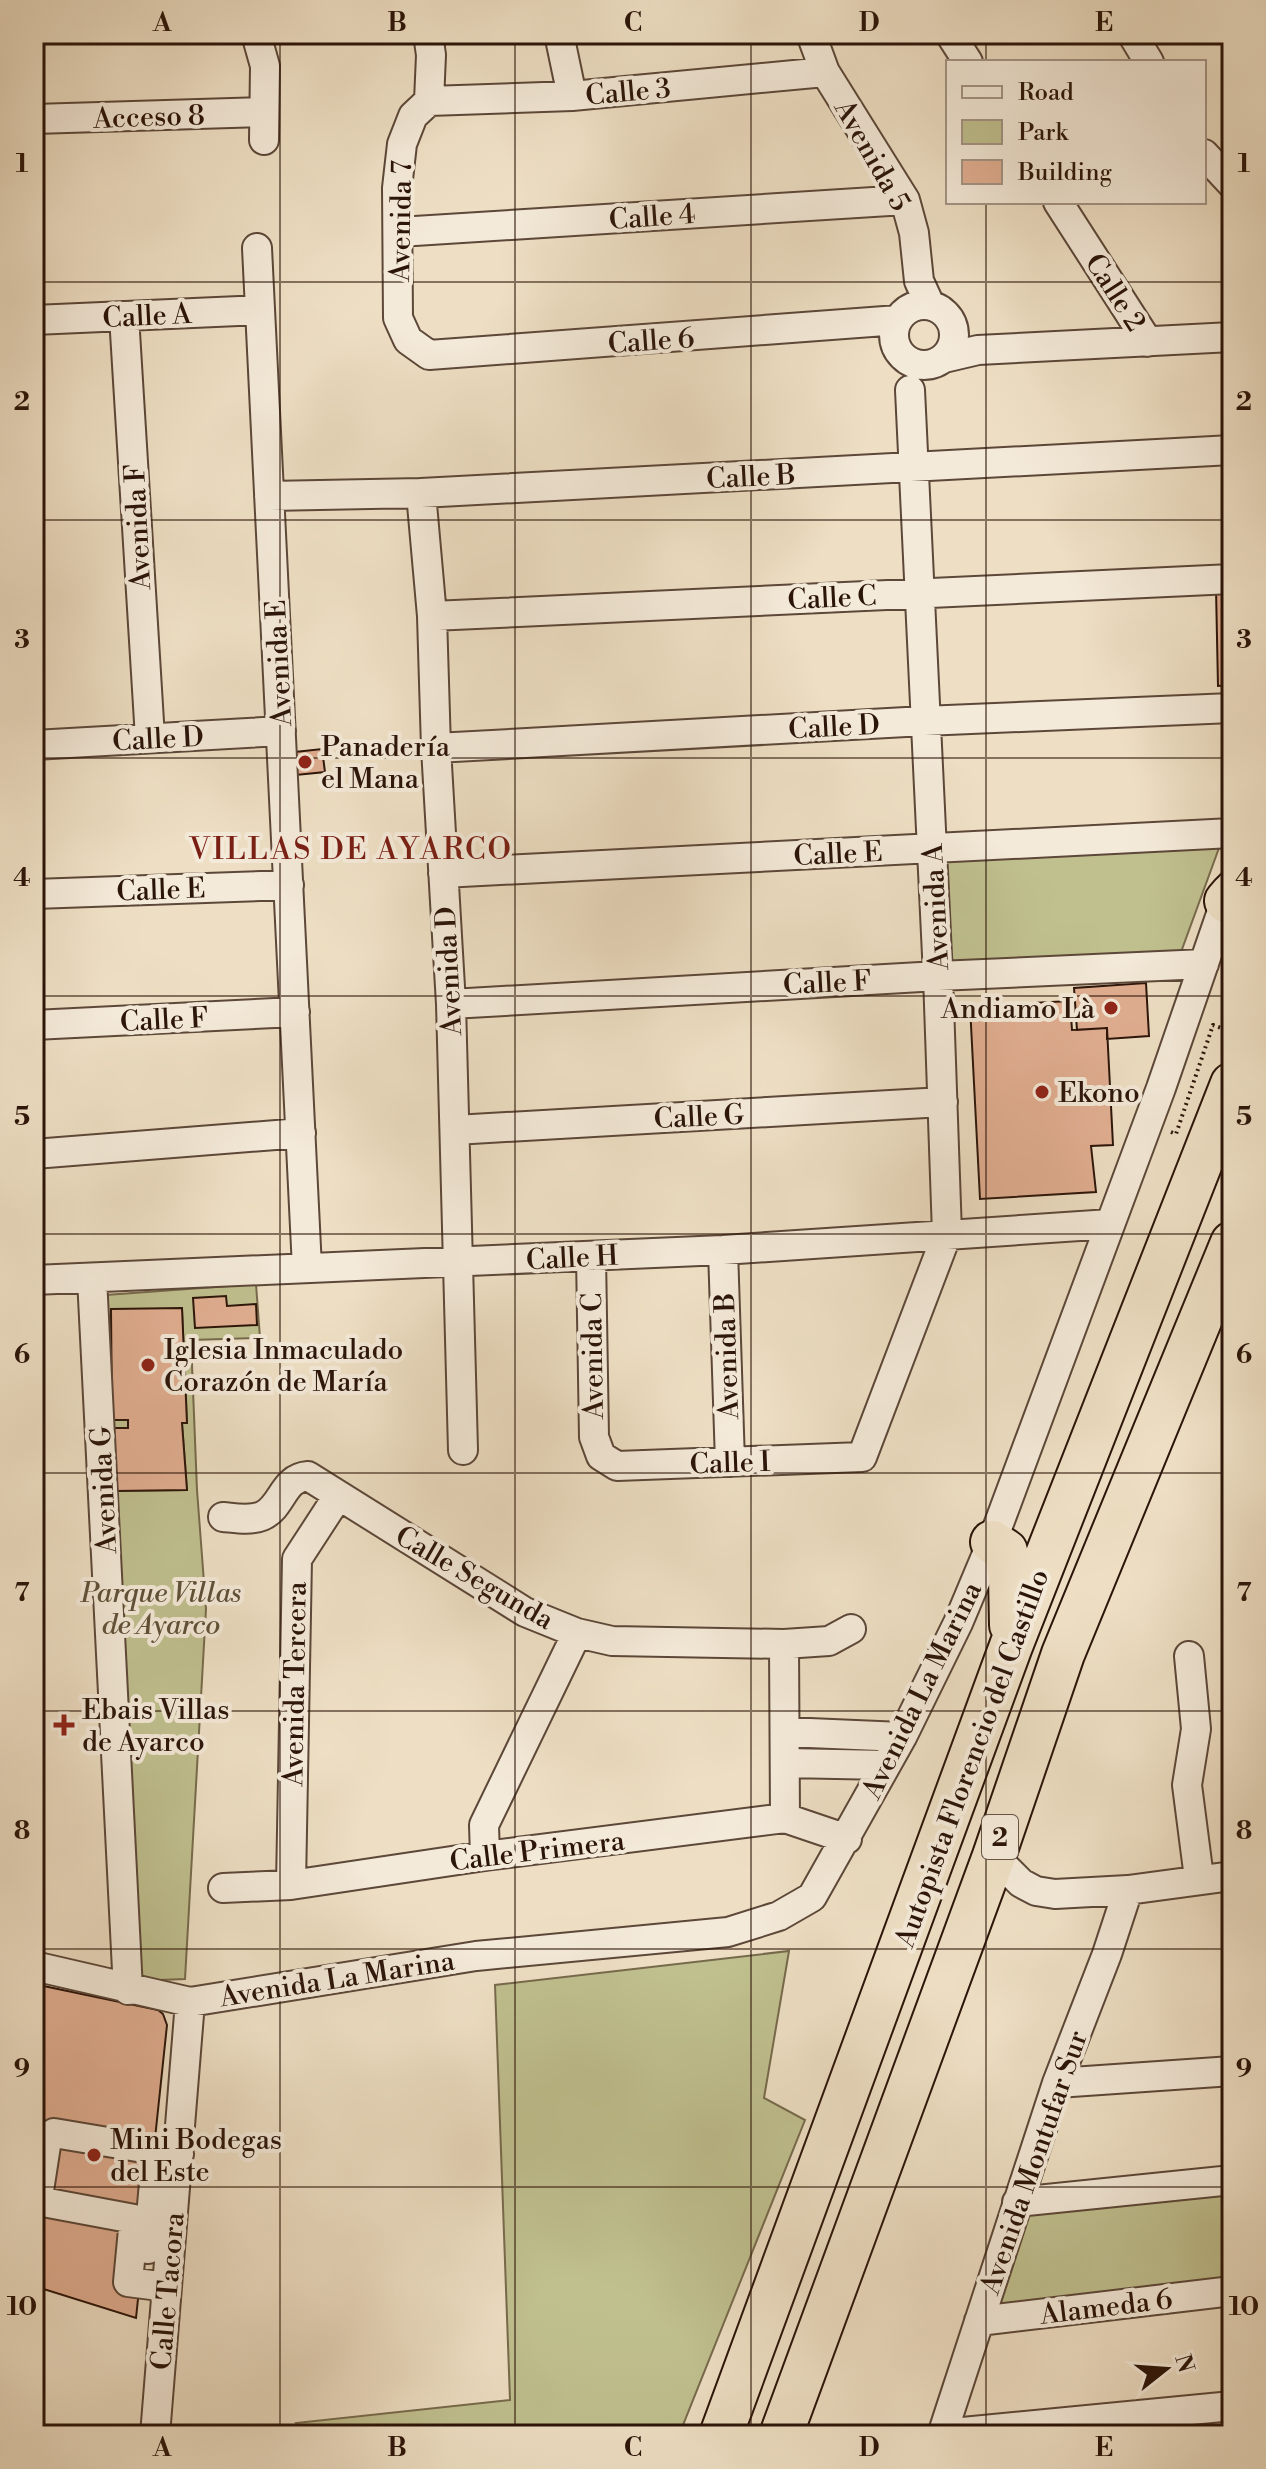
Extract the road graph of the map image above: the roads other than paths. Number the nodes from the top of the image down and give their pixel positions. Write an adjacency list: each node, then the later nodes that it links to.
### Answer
1 (256, 34): 12 (street)
2 (428, 34): 11 (street)
3 (559, 34): 10 (street)
4 (811, 34): 9 (street, Avenida 5)
5 (950, 34): 7 (street)
6 (1132, 34): 8 (street)
7 (967, 60)
8 (1148, 60)
9 (825, 72): 10 (street, Calle 3); 17 (street, Avenida 5)
10 (572, 96): 11 (street, Calle 3)
11 (429, 101): 19 (street, Avenida 7)
12 (264, 112): 13 (street, Acceso 8); 14 (street)
13 (34, 119)
14 (264, 140)
15 (1206, 156): 16 (street)
16 (1232, 184)
17 (905, 200): 19 (street, Calle 4); 22 (street, Avenida 5)
18 (1059, 204): 26 (street, Calle 2)
19 (399, 232): 28 (street, Avenida 7)
20 (257, 248): 21 (street, Avenida E)
21 (260, 310): 23 (street, Calle A); 33 (street, Avenida E)
22 (903, 313): 27 (street); 27 (street); 28 (street, Calle 6)
23 (124, 316): 24 (street, Calle A); 40 (street, Avenida F)
24 (34, 320)
25 (1232, 337): 26 (street)
26 (1148, 342): 27 (street)
27 (949, 345)
28 (429, 355)
29 (910, 390): 31 (street, Avenida A)
30 (1232, 450): 31 (street, Calle B)
31 (914, 467): 32 (street, Calle B); 35 (street, Avenida A)
32 (421, 493): 33 (street, Calle B); 36 (street, Avenida D)
33 (269, 496): 39 (street, Avenida E)
34 (1232, 579): 35 (street, Calle C)
35 (921, 593): 36 (street, Calle C); 38 (street, Avenida A)
36 (432, 616): 42 (street, Avenida D)
37 (1232, 708): 38 (street, Calle D)
38 (924, 721): 42 (street, Calle D); 44 (street, Avenida A)
39 (281, 731): 40 (street, Calle D); 46 (street, Avenida E)
40 (150, 738): 41 (street, Calle D)
41 (34, 745)
42 (436, 748): 45 (street, Avenida D)
43 (1232, 833): 44 (street, Calle E)
44 (932, 849): 45 (street, Calle E); 50 (street, Avenida A)
45 (443, 873): 51 (street, Avenida D)
46 (289, 885): 48 (street, Calle E); 52 (street, Avenida E)
47 (1230, 892): 49 (street, Avenida La Marina)
48 (34, 894)
49 (1204, 964): 50 (street, Calle F); 59 (street, Avenida La Marina)
50 (938, 976): 51 (street, Calle F); 55 (street, Avenida A)
51 (451, 1004): 56 (street, Avenida D)
52 (295, 1012): 53 (street, Calle F); 57 (street, Avenida E)
53 (34, 1025)
54 (1232, 1084): 78 (highway, Autopista Florencio del Castillo / 2)
55 (943, 1102): 56 (street, Calle G); 60 (street, Avenida A)
56 (455, 1130): 64 (street, Avenida D)
57 (301, 1133): 58 (street); 65 (street, Avenida E)
58 (34, 1154)
59 (1110, 1224): 60 (street, Calle H); 74 (street, Avenida La Marina)
60 (947, 1234): 62 (street, Calle H); 70 (street, Avenida A)
61 (1232, 1243): 87 (highway, Autopista Florencio del Castillo / 2)
62 (723, 1250): 63 (street, Calle H); 71 (street, Avenida B)
63 (591, 1256): 64 (street, Calle H); 69 (street, Avenida C)
64 (458, 1262): 65 (street, Calle H); 68 (street, Avenida D)
65 (307, 1268): 66 (street, Calle H)
66 (92, 1278): 67 (street, Calle H); 94 (street, Avenida G)
67 (34, 1280)
68 (463, 1450)
69 (601, 1456): 71 (street, Calle I)
70 (862, 1457): 71 (street, Calle I)
71 (730, 1462)
72 (338, 1496): 73 (street, Calle Segunda); 76 (street, Calle Segunda); 90 (street, Avenida Tercera)
73 (223, 1517)
74 (992, 1542): 78 (highway); 81 (street, Avenida La Marina)
75 (851, 1629): 77 (street, Calle Segunda)
76 (577, 1633): 77 (street, Calle Segunda); 86 (street)
77 (784, 1644): 80 (street)
78 (1011, 1646): 106 (highway, Autopista Florencio del Castillo / 2)
79 (1189, 1656): 89 (street)
80 (786, 1732): 81 (street); 82 (street)
81 (902, 1737): 83 (street, Avenida La Marina)
82 (786, 1763): 83 (street); 84 (street)
83 (886, 1765): 85 (street, Avenida La Marina)
84 (785, 1818): 85 (street, Calle Primera); 86 (street, Calle Primera)
85 (847, 1839): 95 (street, Avenida La Marina)
86 (485, 1856): 90 (street, Calle Primera)
87 (994, 1856): 92 (street); 107 (highway, Autopista Florencio del Castillo / 2)
88 (1232, 1876): 89 (street)
89 (1199, 1878): 92 (street)
90 (291, 1885): 91 (street, Calle Primera)
91 (223, 1888)
92 (1128, 1890): 97 (street, Avenida Montufar Sur)
93 (34, 1966): 94 (street)
94 (128, 1990): 95 (street)
95 (190, 2002): 98 (street, Calle Tacora)
96 (1232, 2071): 97 (street)
97 (1057, 2083): 100 (street, Avenida Montufar Sur)
98 (168, 2152): 101 (street, Calle Tacora); 101 (street)
99 (1232, 2180): 100 (street)
100 (1017, 2202): 103 (street, Avenida Montufar Sur)
101 (156, 2285): 105 (street, Calle Tacora)
102 (1232, 2291): 103 (street, Alameda 6)
103 (979, 2321): 108 (street, Avenida Montufar Sur)
104 (1232, 2406): 108 (street)
105 (155, 2435)
106 (721, 2435)
107 (781, 2435)
108 (942, 2435)

